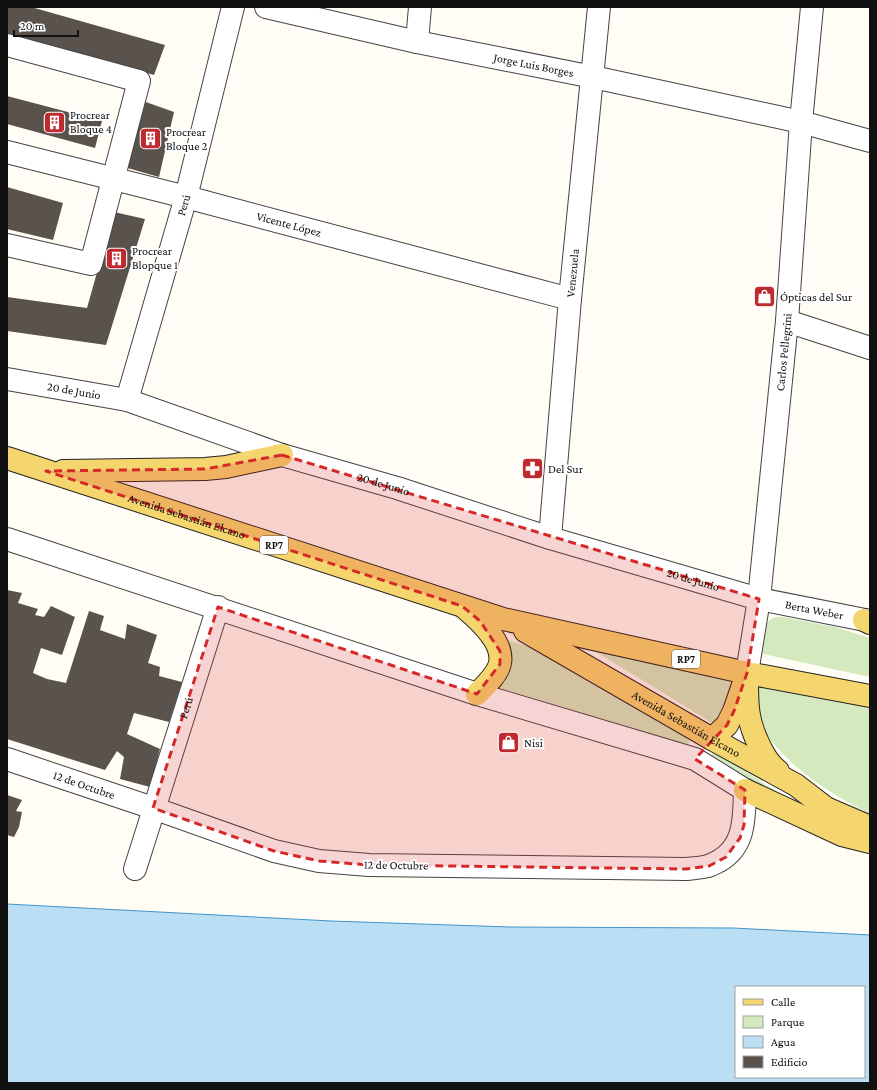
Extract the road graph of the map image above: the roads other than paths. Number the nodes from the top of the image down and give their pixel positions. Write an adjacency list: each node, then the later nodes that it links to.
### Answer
1 (233, 7): 13 (street, Perú)
2 (266, 7): 6 (street, Jorge Luis Borges)
3 (420, 7): 6 (street)
4 (599, 7): 8 (street, Venezuela)
5 (812, 7): 9 (street, Carlos Pellegrini)
6 (417, 42): 8 (street, Jorge Luis Borges)
7 (7, 45): 12 (street)
8 (593, 77): 9 (street, Jorge Luis Borges); 15 (street, Venezuela)
9 (801, 122): 10 (street, Jorge Luis Borges); 16 (street, Carlos Pellegrini)
10 (870, 141)
11 (7, 152): 12 (street, Vicente López)
12 (114, 179): 13 (street, Vicente López); 14 (street)
13 (186, 197): 15 (street, Vicente López); 19 (street, Perú)
14 (7, 245)
15 (570, 299): 23 (street, Venezuela)
16 (787, 321): 17 (street); 25 (street, Carlos Pellegrini)
17 (870, 348)
18 (7, 379): 19 (street, 20 de Junio)
19 (127, 400): 20 (street, 20 de Junio)
20 (282, 455): 22 (main road); 23 (street, 20 de Junio)
21 (7, 458): 22 (main road, Avenida Sebastián Elcano / RP7)
22 (46, 471): 26 (main road, Avenida Sebastián Elcano / RP7)
23 (550, 538): 25 (street, 20 de Junio)
24 (7, 539): 27 (street)
25 (759, 599): 29 (street, Berta Weber); 30 (street, Carlos Pellegrini)
26 (462, 606): 28 (main road, Avenida Sebastián Elcano / RP7); 31 (main road)
27 (218, 607): 31 (street); 38 (street, Perú)
28 (503, 619): 30 (main road, Avenida Sebastián Elcano / RP7); 33 (main road, Avenida Sebastián Elcano / RP7)
29 (868, 621)
30 (747, 673): 32 (main road, Avenida Sebastián Elcano / RP7); 33 (main road); 36 (main road)
31 (478, 694): 35 (street)
32 (870, 696)
33 (712, 739): 35 (street); 36 (main road, Avenida Sebastián Elcano / RP7)
34 (7, 759): 38 (street, 12 de Octubre)
35 (695, 759): 37 (street)
36 (796, 785): 39 (main road, Avenida Sebastián Elcano / RP7)
37 (745, 790): 38 (street, 12 de Octubre); 40 (main road)
38 (153, 808): 41 (street, Perú)
39 (870, 827)
40 (870, 842)
41 (135, 869)

